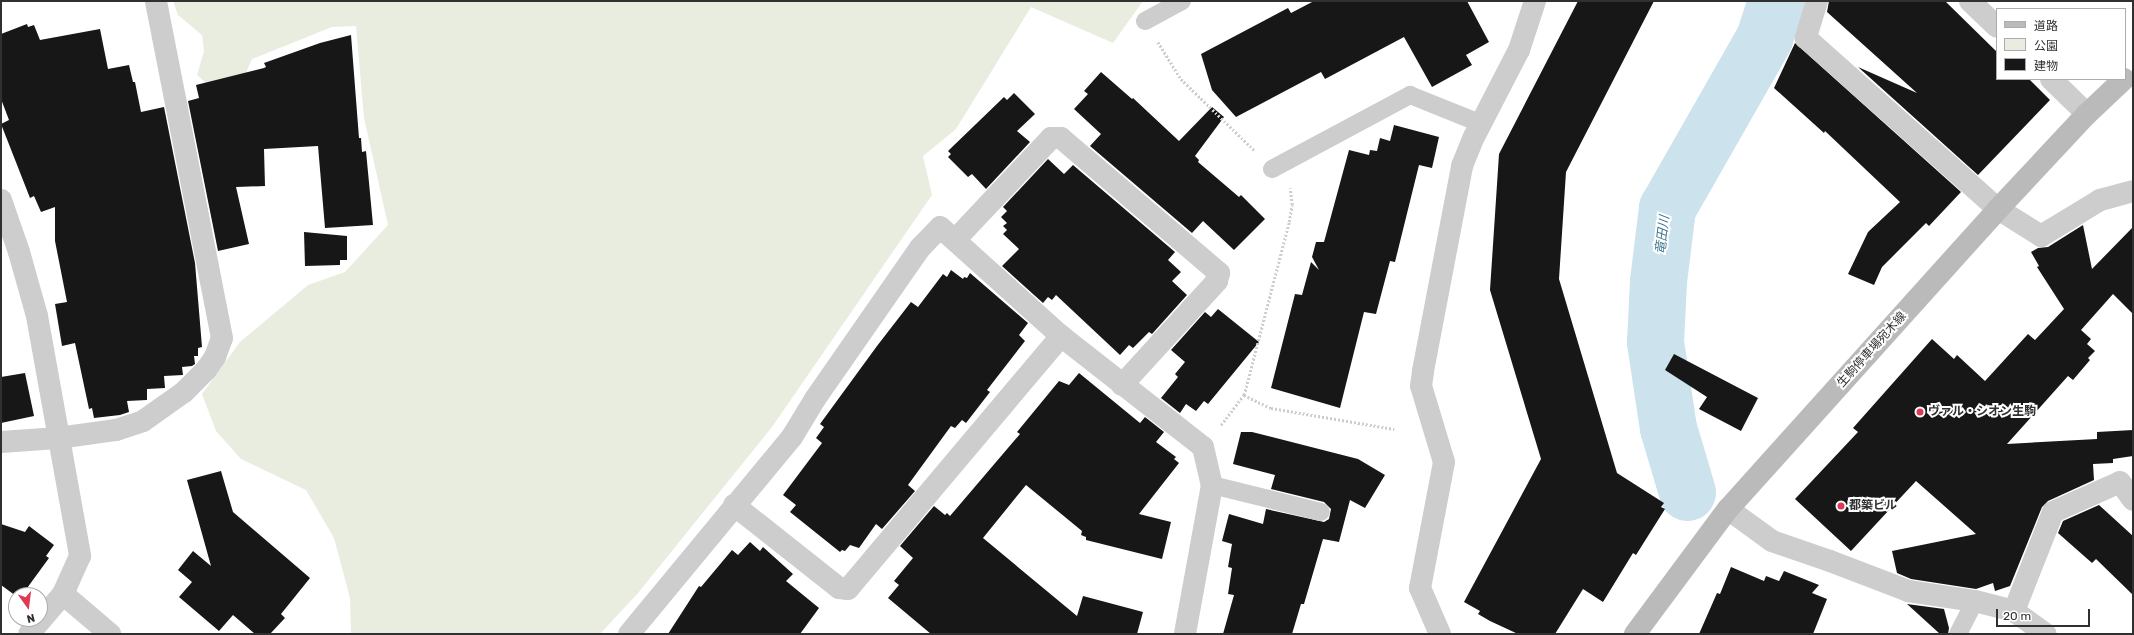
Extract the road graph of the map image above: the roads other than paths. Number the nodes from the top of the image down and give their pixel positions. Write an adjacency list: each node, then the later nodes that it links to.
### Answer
1 (156, 1): 19 (street)
2 (1182, 1): 6 (lane)
3 (1535, 1): 11 (street)
4 (1817, 1): 15 (street)
5 (1970, 1): 7 (street)
6 (1145, 21)
7 (1996, 26)
8 (2052, 80): 10 (street)
9 (2122, 80): 10 (main road, 生駒停車場宛木線)
10 (2087, 114): 15 (main road, 生駒停車場宛木線)
11 (1482, 124): 12 (lane); 34 (street)
12 (1272, 168)
13 (2133, 191): 15 (street)
14 (1, 200): 19 (street)
15 (1998, 209): 24 (main road, 生駒停車場宛木線)
16 (955, 240): 17 (street); 18 (street); 23 (street)
17 (1061, 336): 18 (street); 23 (street)
18 (1122, 385): 21 (street)
19 (58, 438): 20 (street); 26 (street)
20 (1, 442)
21 (1212, 485): 25 (lane); 33 (street)
22 (2133, 500): 28 (street)
23 (734, 505): 32 (street)
24 (1728, 509): 27 (street); 35 (main road, 生駒停車場宛木線)
25 (1321, 512)
26 (63, 594): 30 (street); 31 (street)
27 (1975, 601): 28 (street); 36 (lane)
28 (2014, 611): 29 (street)
29 (2038, 632)
30 (29, 634)
31 (110, 634)
32 (629, 634)
33 (1185, 634)
34 (1440, 634)
35 (1635, 634)
36 (1958, 634)

